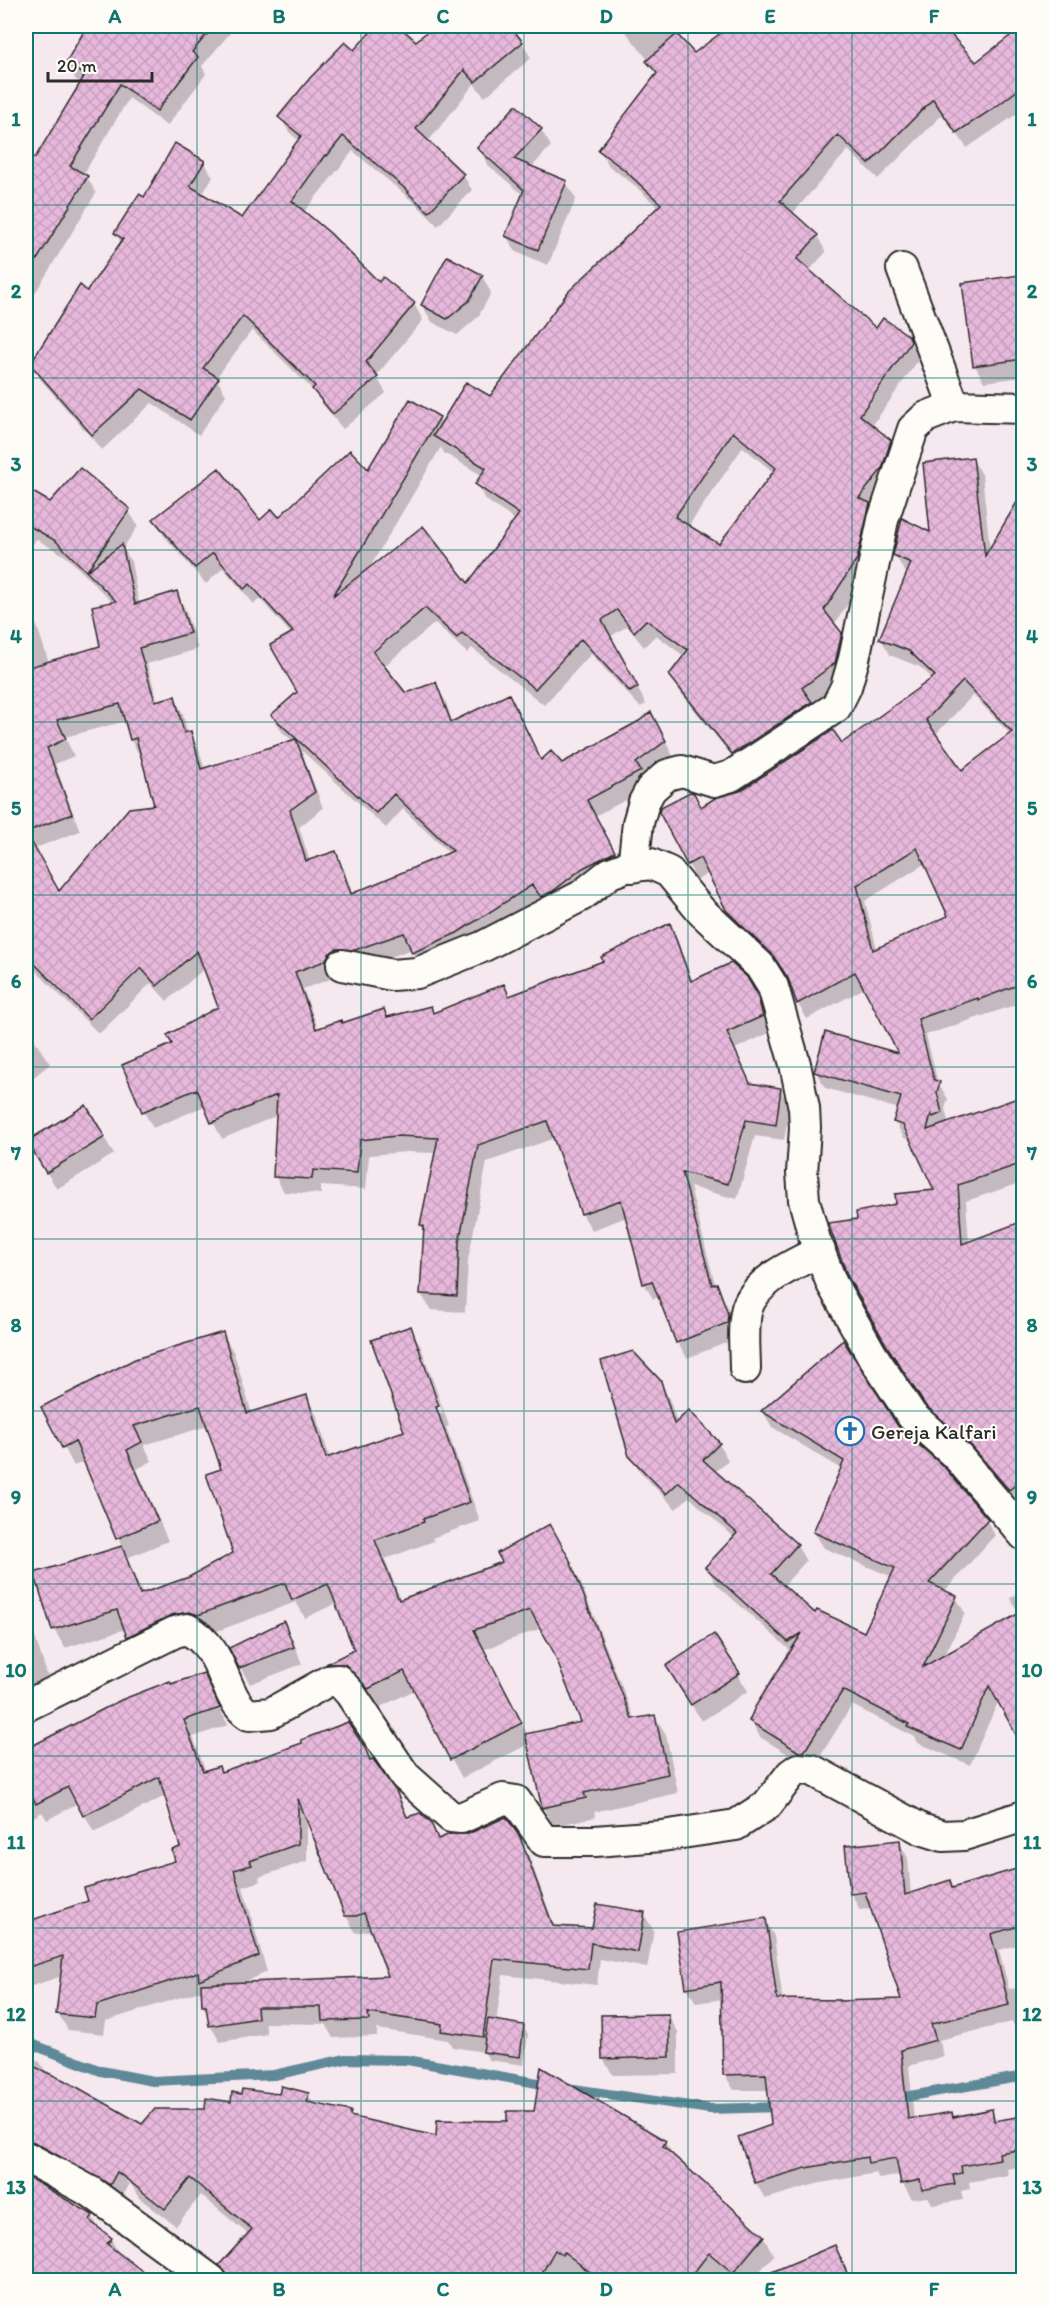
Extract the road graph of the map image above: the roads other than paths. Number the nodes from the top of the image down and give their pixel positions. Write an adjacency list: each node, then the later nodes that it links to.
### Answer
1 (902, 269): 2 (street)
2 (954, 406): 3 (street); 4 (street)
3 (1023, 408)
4 (633, 867): 5 (street); 6 (street)
5 (342, 965)
6 (820, 1251): 7 (street); 8 (street)
7 (745, 1369)
8 (1023, 1535)
9 (26, 1706): 10 (street)
10 (1023, 1816)
11 (26, 2157): 12 (street)
12 (211, 2280)

